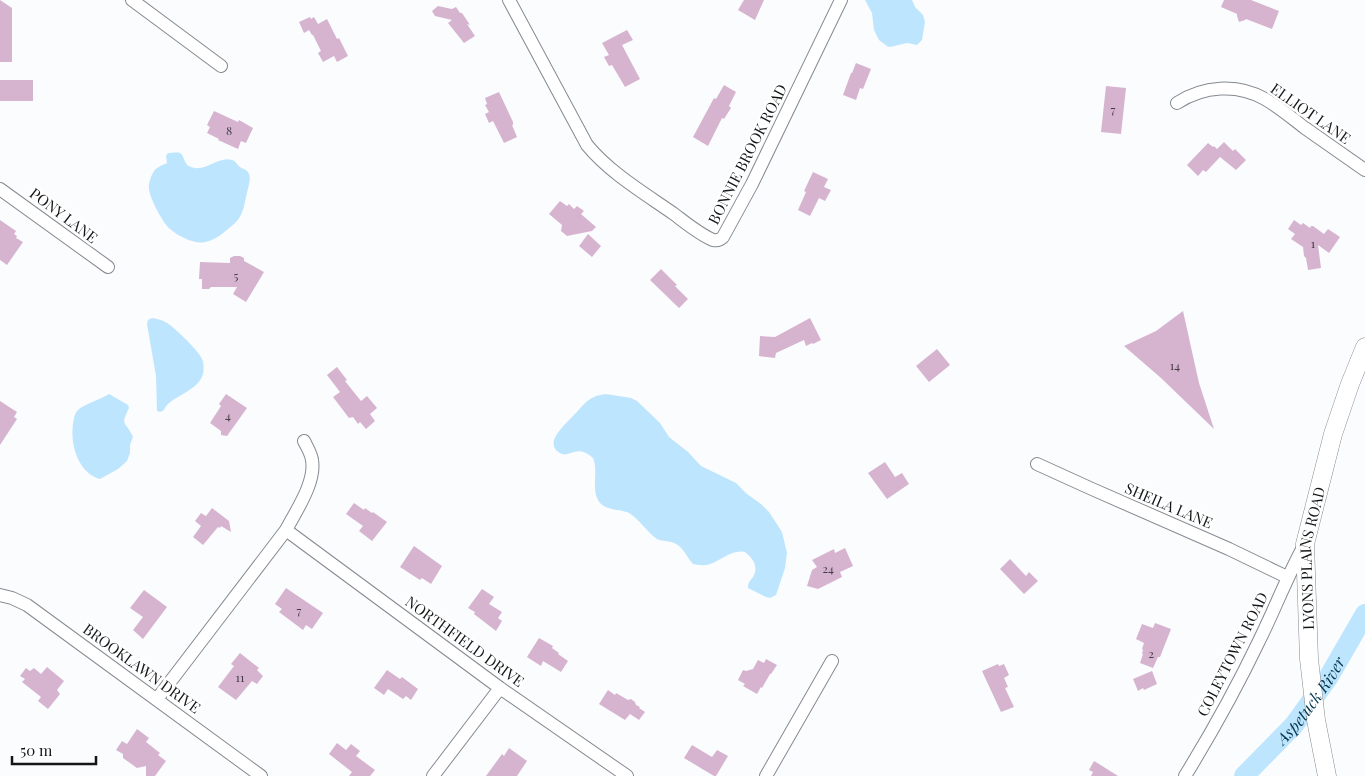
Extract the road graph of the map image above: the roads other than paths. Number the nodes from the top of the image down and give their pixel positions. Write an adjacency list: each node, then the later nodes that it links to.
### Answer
1 (132, 0): 4 (street)
2 (508, 0): 3 (street, BONNIE BROOK ROAD)
3 (841, 0)
4 (218, 64)
5 (1177, 103): 6 (street, ELLIOT LANE)
6 (1365, 170)
7 (0, 189): 8 (street, PONY LANE)
8 (108, 267)
9 (1365, 347): 13 (street, LYONS PLAINS ROAD)
10 (304, 441): 12 (street)
11 (1037, 464): 14 (street, SHEILA LANE)
12 (286, 530): 17 (street, NORTHFIELD DRIVE); 18 (street)
13 (1305, 544): 14 (street, COLEYTOWN ROAD); 24 (street, LYONS PLAINS ROAD)
14 (1287, 577): 23 (street, COLEYTOWN ROAD)
15 (0, 595): 18 (street, BROOKLAWN DRIVE)
16 (832, 661): 22 (street)
17 (500, 688): 20 (street); 21 (street, NORTHFIELD DRIVE)
18 (157, 699): 19 (street, BROOKLAWN DRIVE)
19 (261, 776)
20 (433, 776)
21 (627, 776)
22 (766, 776)
23 (1185, 776)
24 (1327, 776)

